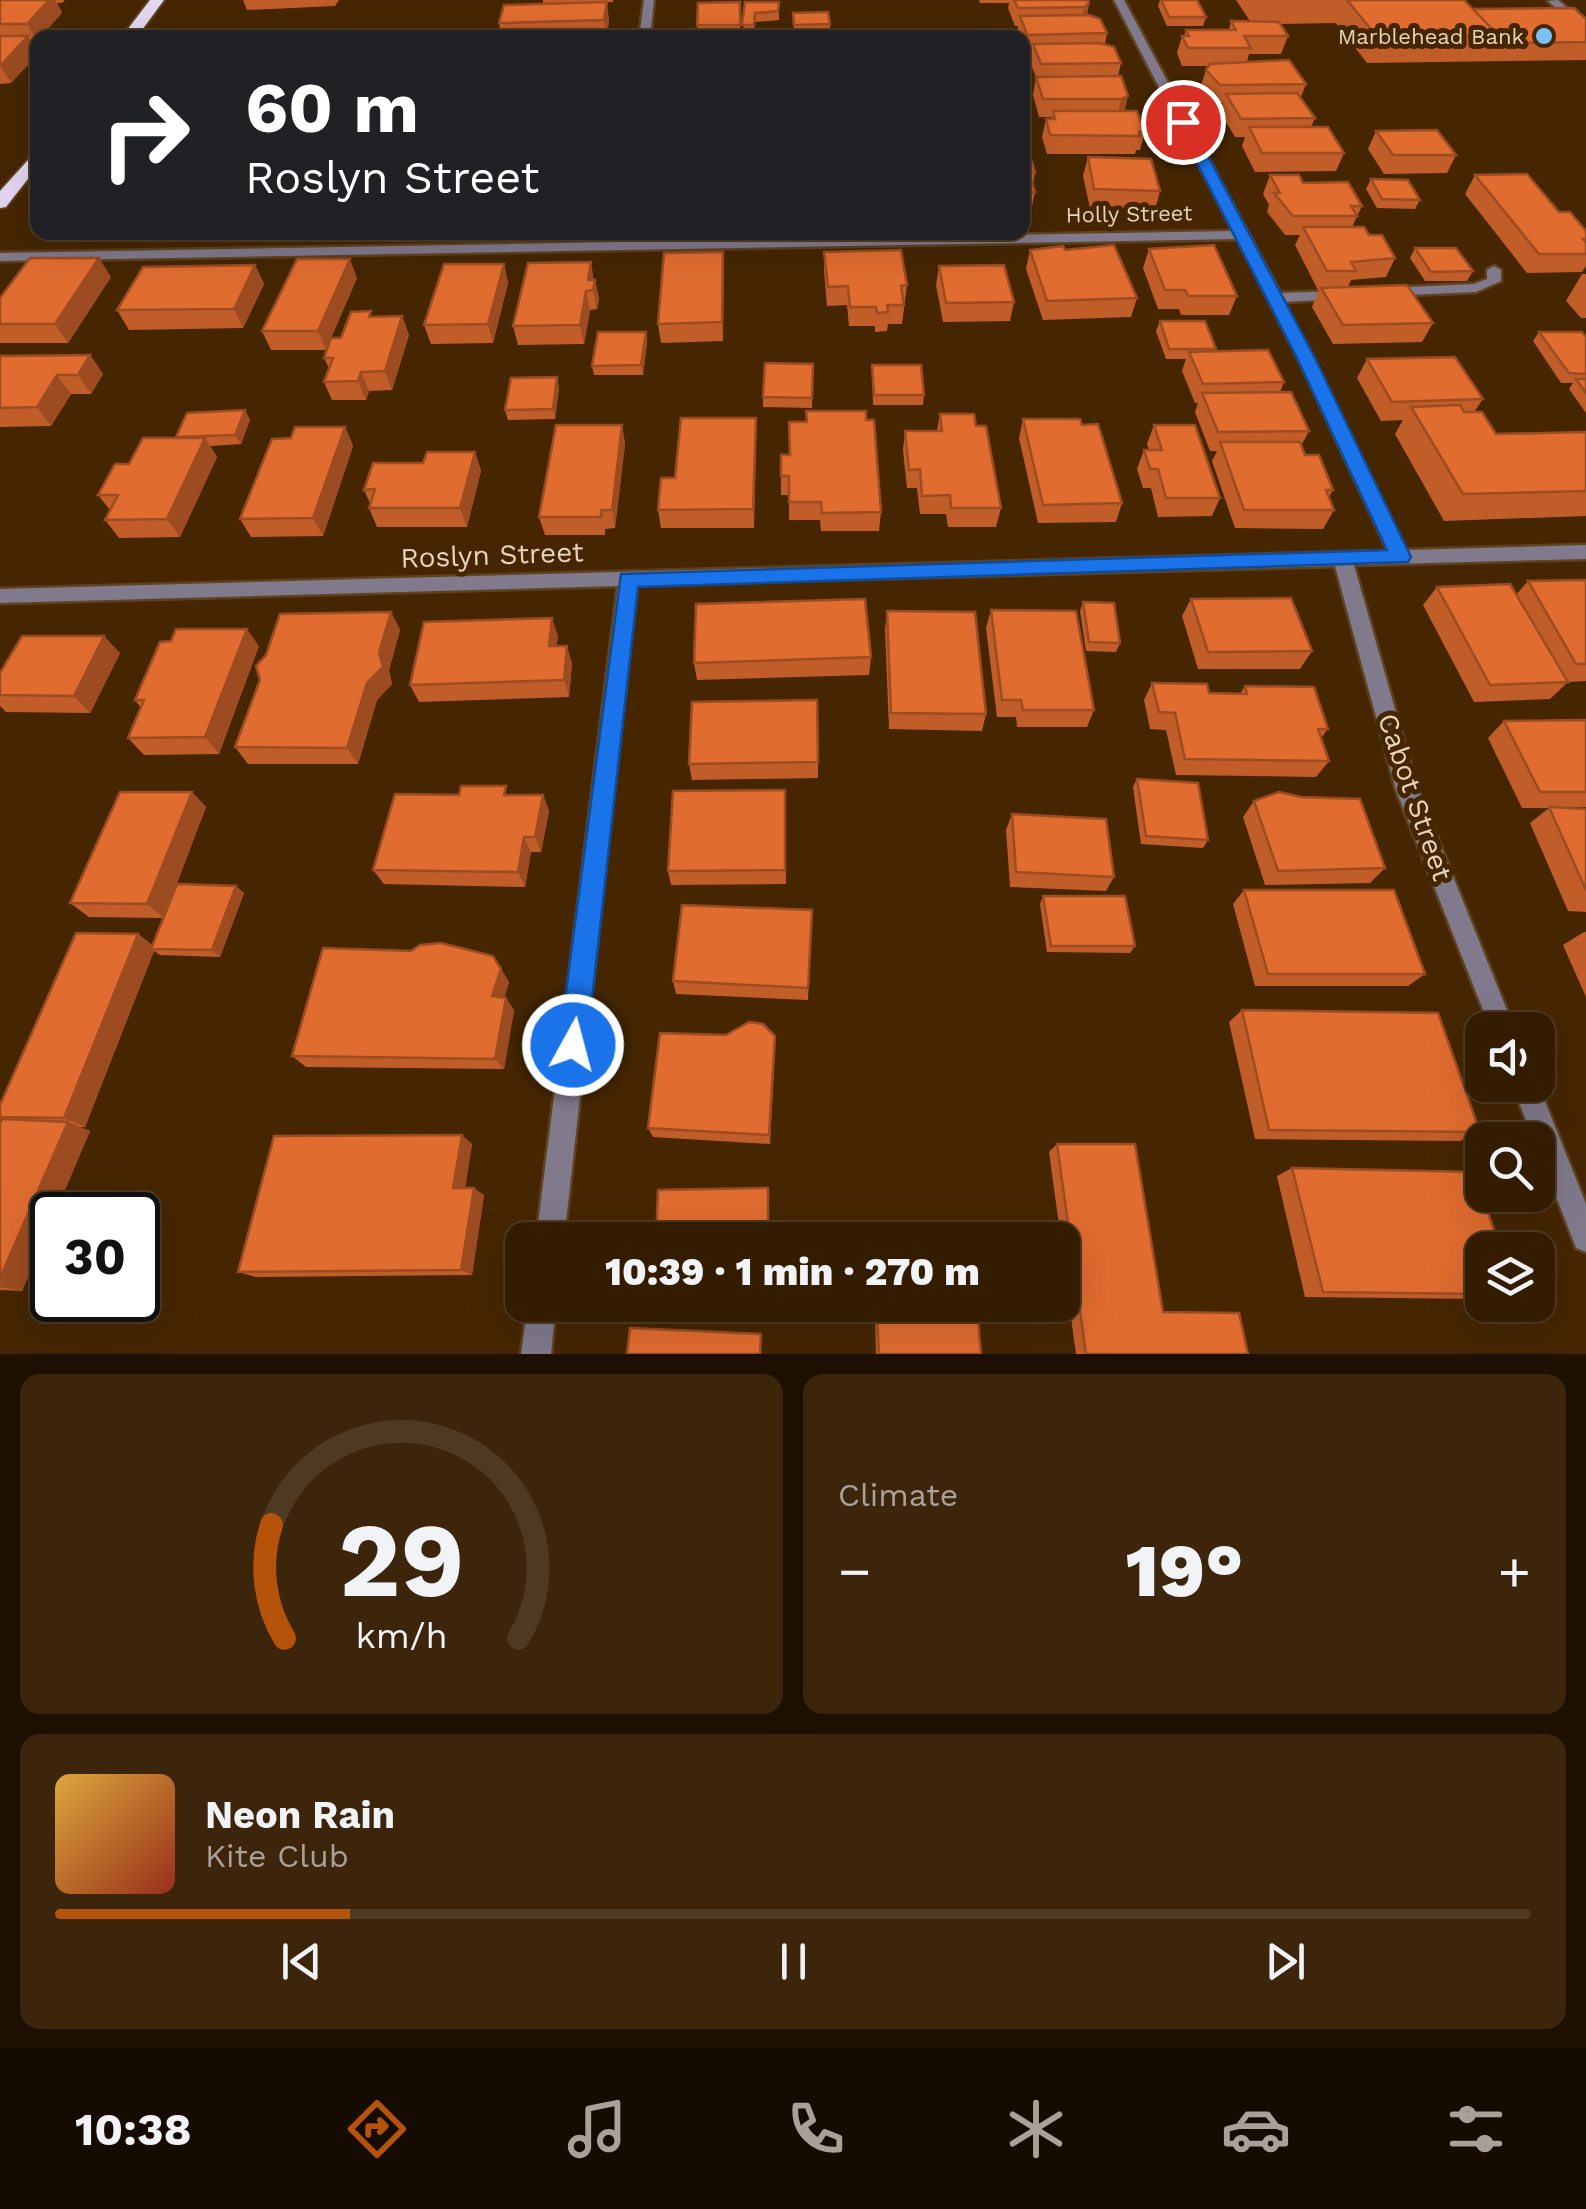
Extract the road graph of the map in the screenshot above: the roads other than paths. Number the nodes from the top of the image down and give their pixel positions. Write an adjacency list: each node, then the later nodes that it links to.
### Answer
1 (157, 0): 5 (highway)
2 (649, 0): 6 (street)
3 (1119, 0): 10 (street)
4 (1553, 0): 7 (street)
5 (134, 30)
6 (645, 30)
7 (1586, 30)
8 (30, 164): 9 (highway)
9 (0, 203)
10 (1239, 235): 11 (street, Holly Street); 15 (street)
11 (1030, 236)
12 (585, 240): 13 (street, Holly Street)
13 (0, 257)
14 (1494, 270): 15 (street)
15 (1273, 298): 17 (street)
16 (1586, 552): 17 (street, Roslyn Street)
17 (1400, 557): 18 (street, Roslyn Street)
18 (1343, 560): 19 (street, Roslyn Street); 21 (street, Cabot Street)
19 (628, 579): 20 (street, Roslyn Street); 23 (street)
20 (0, 596)
21 (1496, 1012)
22 (1532, 1102): 24 (street)
23 (552, 1222)
24 (1586, 1238)
25 (540, 1322): 26 (street)
26 (536, 1354)

